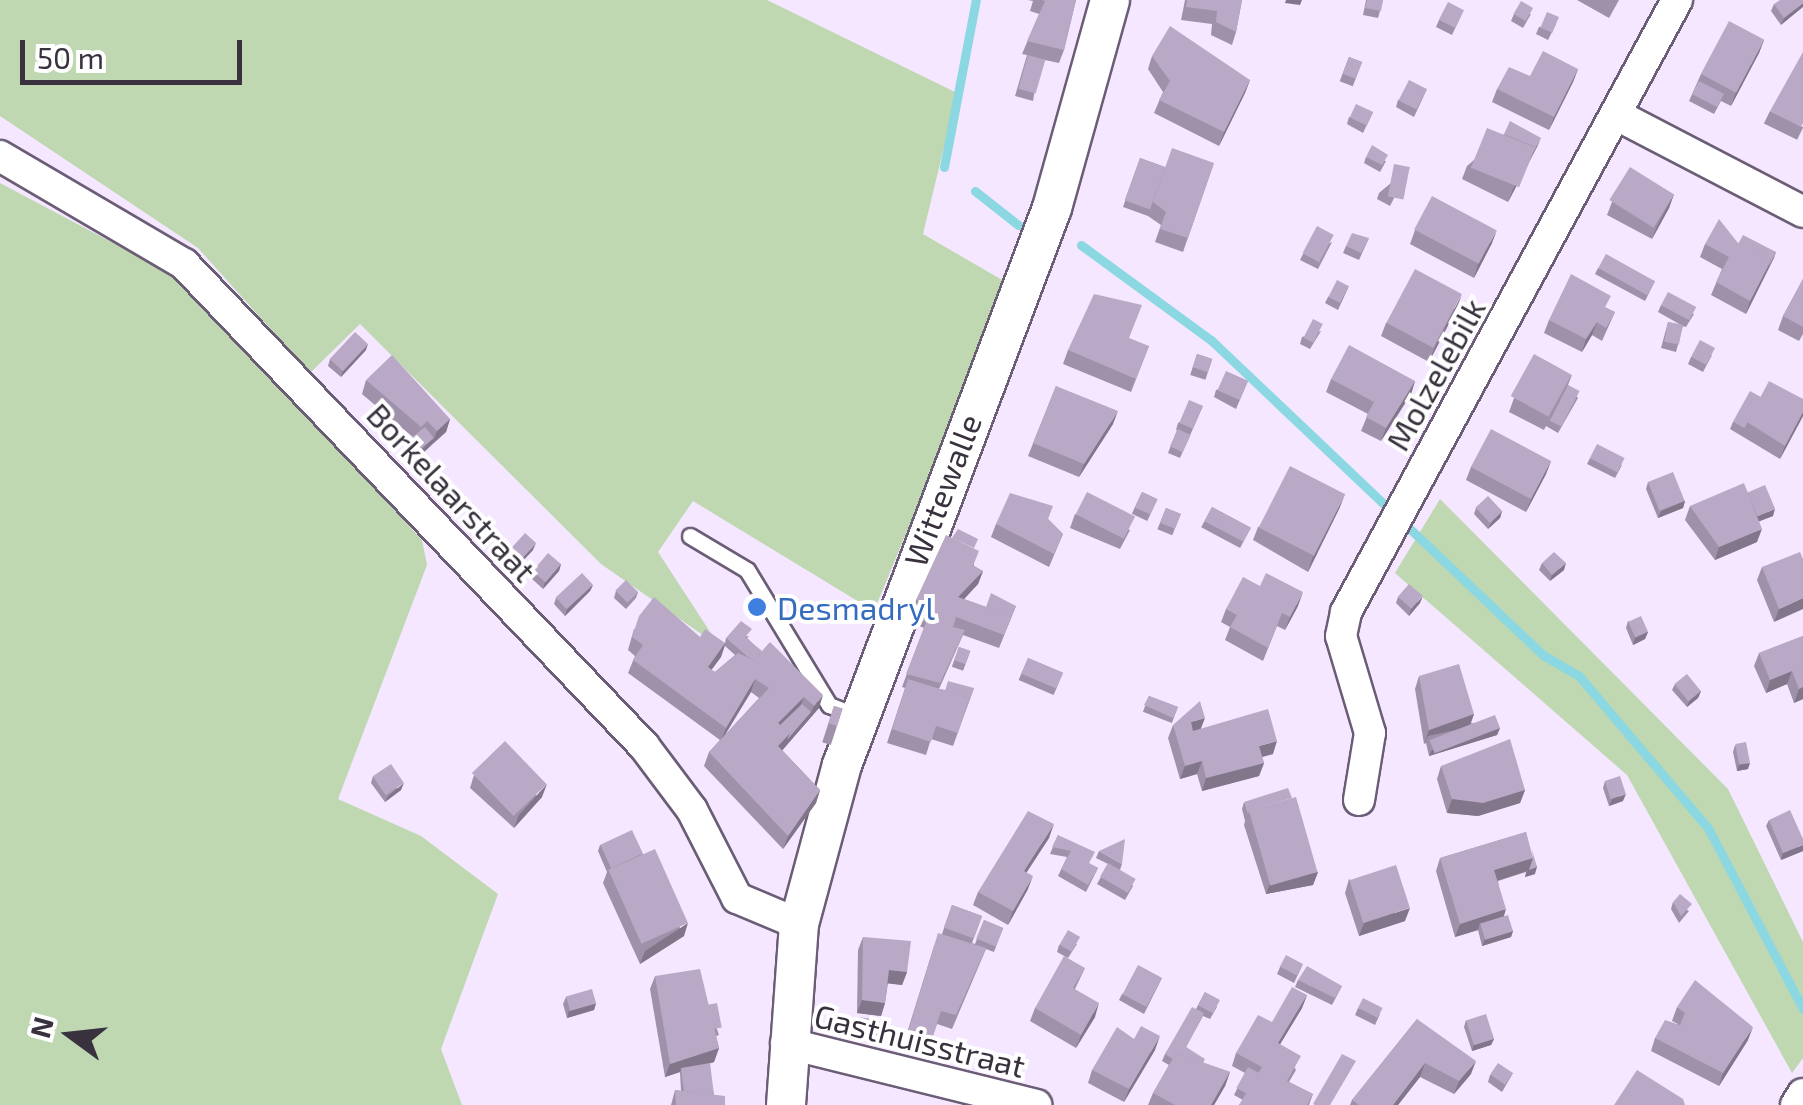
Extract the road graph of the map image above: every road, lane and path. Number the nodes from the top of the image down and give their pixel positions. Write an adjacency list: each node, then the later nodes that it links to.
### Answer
1 (1110, 0): 7 (street, Wittewalle)
2 (1677, 0): 3 (street, Molzelebilk)
3 (1616, 115): 5 (street); 8 (street, Molzelebilk)
4 (0, 156): 9 (street, Borkelaarstraat)
5 (1803, 212)
6 (690, 536): 7 (lane)
7 (858, 716): 9 (street, Wittewalle)
8 (1359, 800)
9 (798, 924): 10 (street, Wittewalle)
10 (786, 1043): 12 (street, Wittewalle); 13 (street, Gasthuisstraat)
11 (1803, 1094): 14 (street)
12 (786, 1105)
13 (1036, 1105)
14 (1796, 1105)

